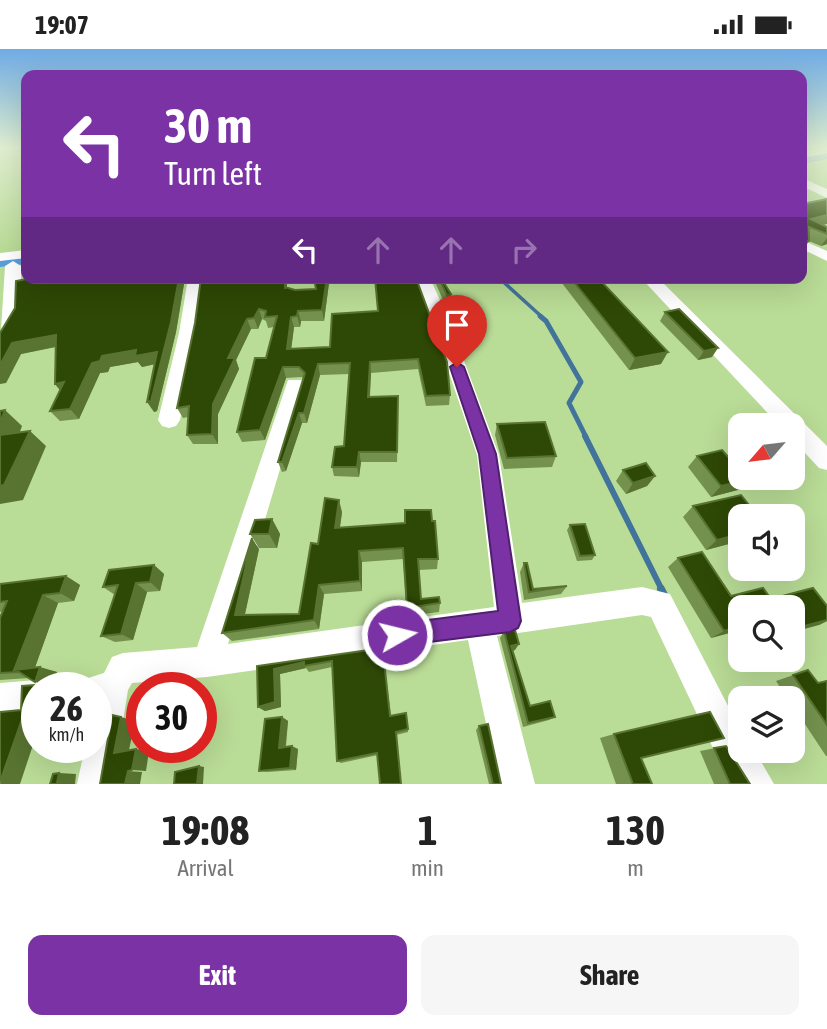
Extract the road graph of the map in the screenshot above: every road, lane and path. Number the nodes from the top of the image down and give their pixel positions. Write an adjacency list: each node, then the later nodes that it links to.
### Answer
1 (807, 184): 2 (street)
2 (827, 194)
3 (807, 247): 4 (street)
4 (827, 257)
5 (10, 264): 9 (street)
6 (195, 284): 11 (street)
7 (425, 284): 13 (street)
8 (655, 284): 12 (street)
9 (0, 341)
10 (295, 385): 15 (street)
11 (169, 420)
12 (827, 461)
13 (510, 621): 14 (street); 22 (street)
14 (479, 623): 15 (street); 21 (street)
15 (207, 662): 16 (street)
16 (112, 681)
17 (21, 697): 18 (street)
18 (0, 699)
19 (96, 763): 20 (street)
20 (94, 784)
21 (517, 784)
22 (756, 784)

